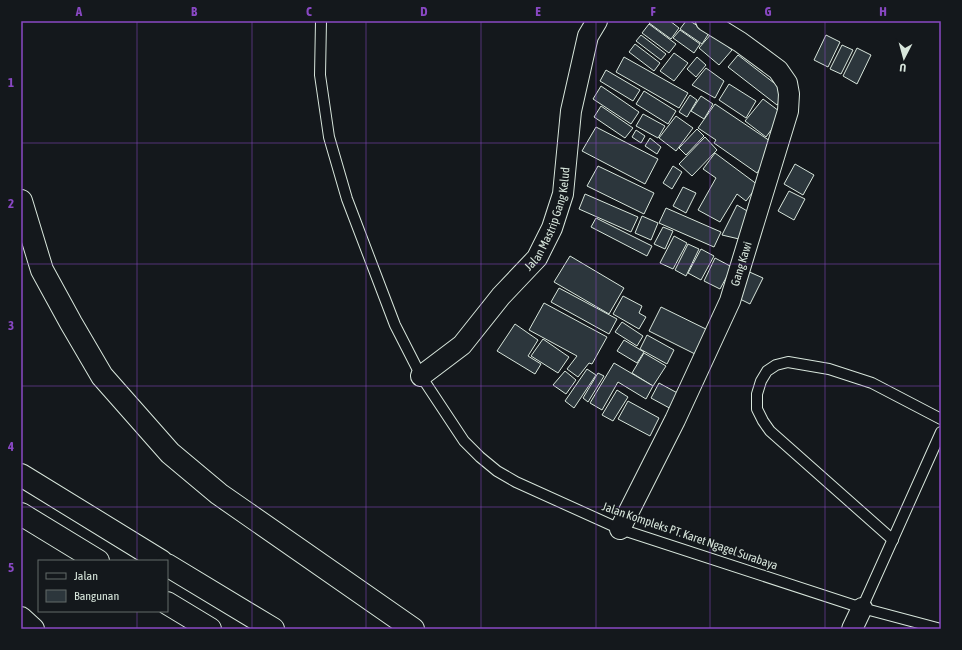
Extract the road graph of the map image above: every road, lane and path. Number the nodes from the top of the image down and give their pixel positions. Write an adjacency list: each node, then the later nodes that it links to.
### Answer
1 (321, 21): 5 (lane, Jalan Kompleks PT. Karet Ngagel Surabaya)
2 (597, 21): 5 (street, Jalan Mastrip Gang Kelud)
3 (706, 21): 10 (street, Gang Kawi)
4 (21, 201): 21 (highway)
5 (421, 376): 10 (lane, Jalan Kompleks PT. Karet Ngagel Surabaya)
6 (941, 419): 11 (lane)
7 (941, 432): 11 (lane)
8 (21, 475): 13 (highway)
9 (21, 514): 12 (highway)
10 (620, 529): 16 (lane, Jalan Kompleks PT. Karet Ngagel Surabaya)
11 (893, 540): 16 (lane)
12 (96, 560)
13 (159, 560)
14 (168, 565): 20 (highway)
15 (168, 604): 19 (highway)
16 (862, 608): 22 (street); 23 (lane, Jalan Kompleks PT. Karet Ngagel Surabaya)
17 (21, 618): 18 (highway)
18 (33, 629)
19 (210, 629)
20 (273, 629)
21 (413, 629)
22 (852, 629)
23 (941, 629)

